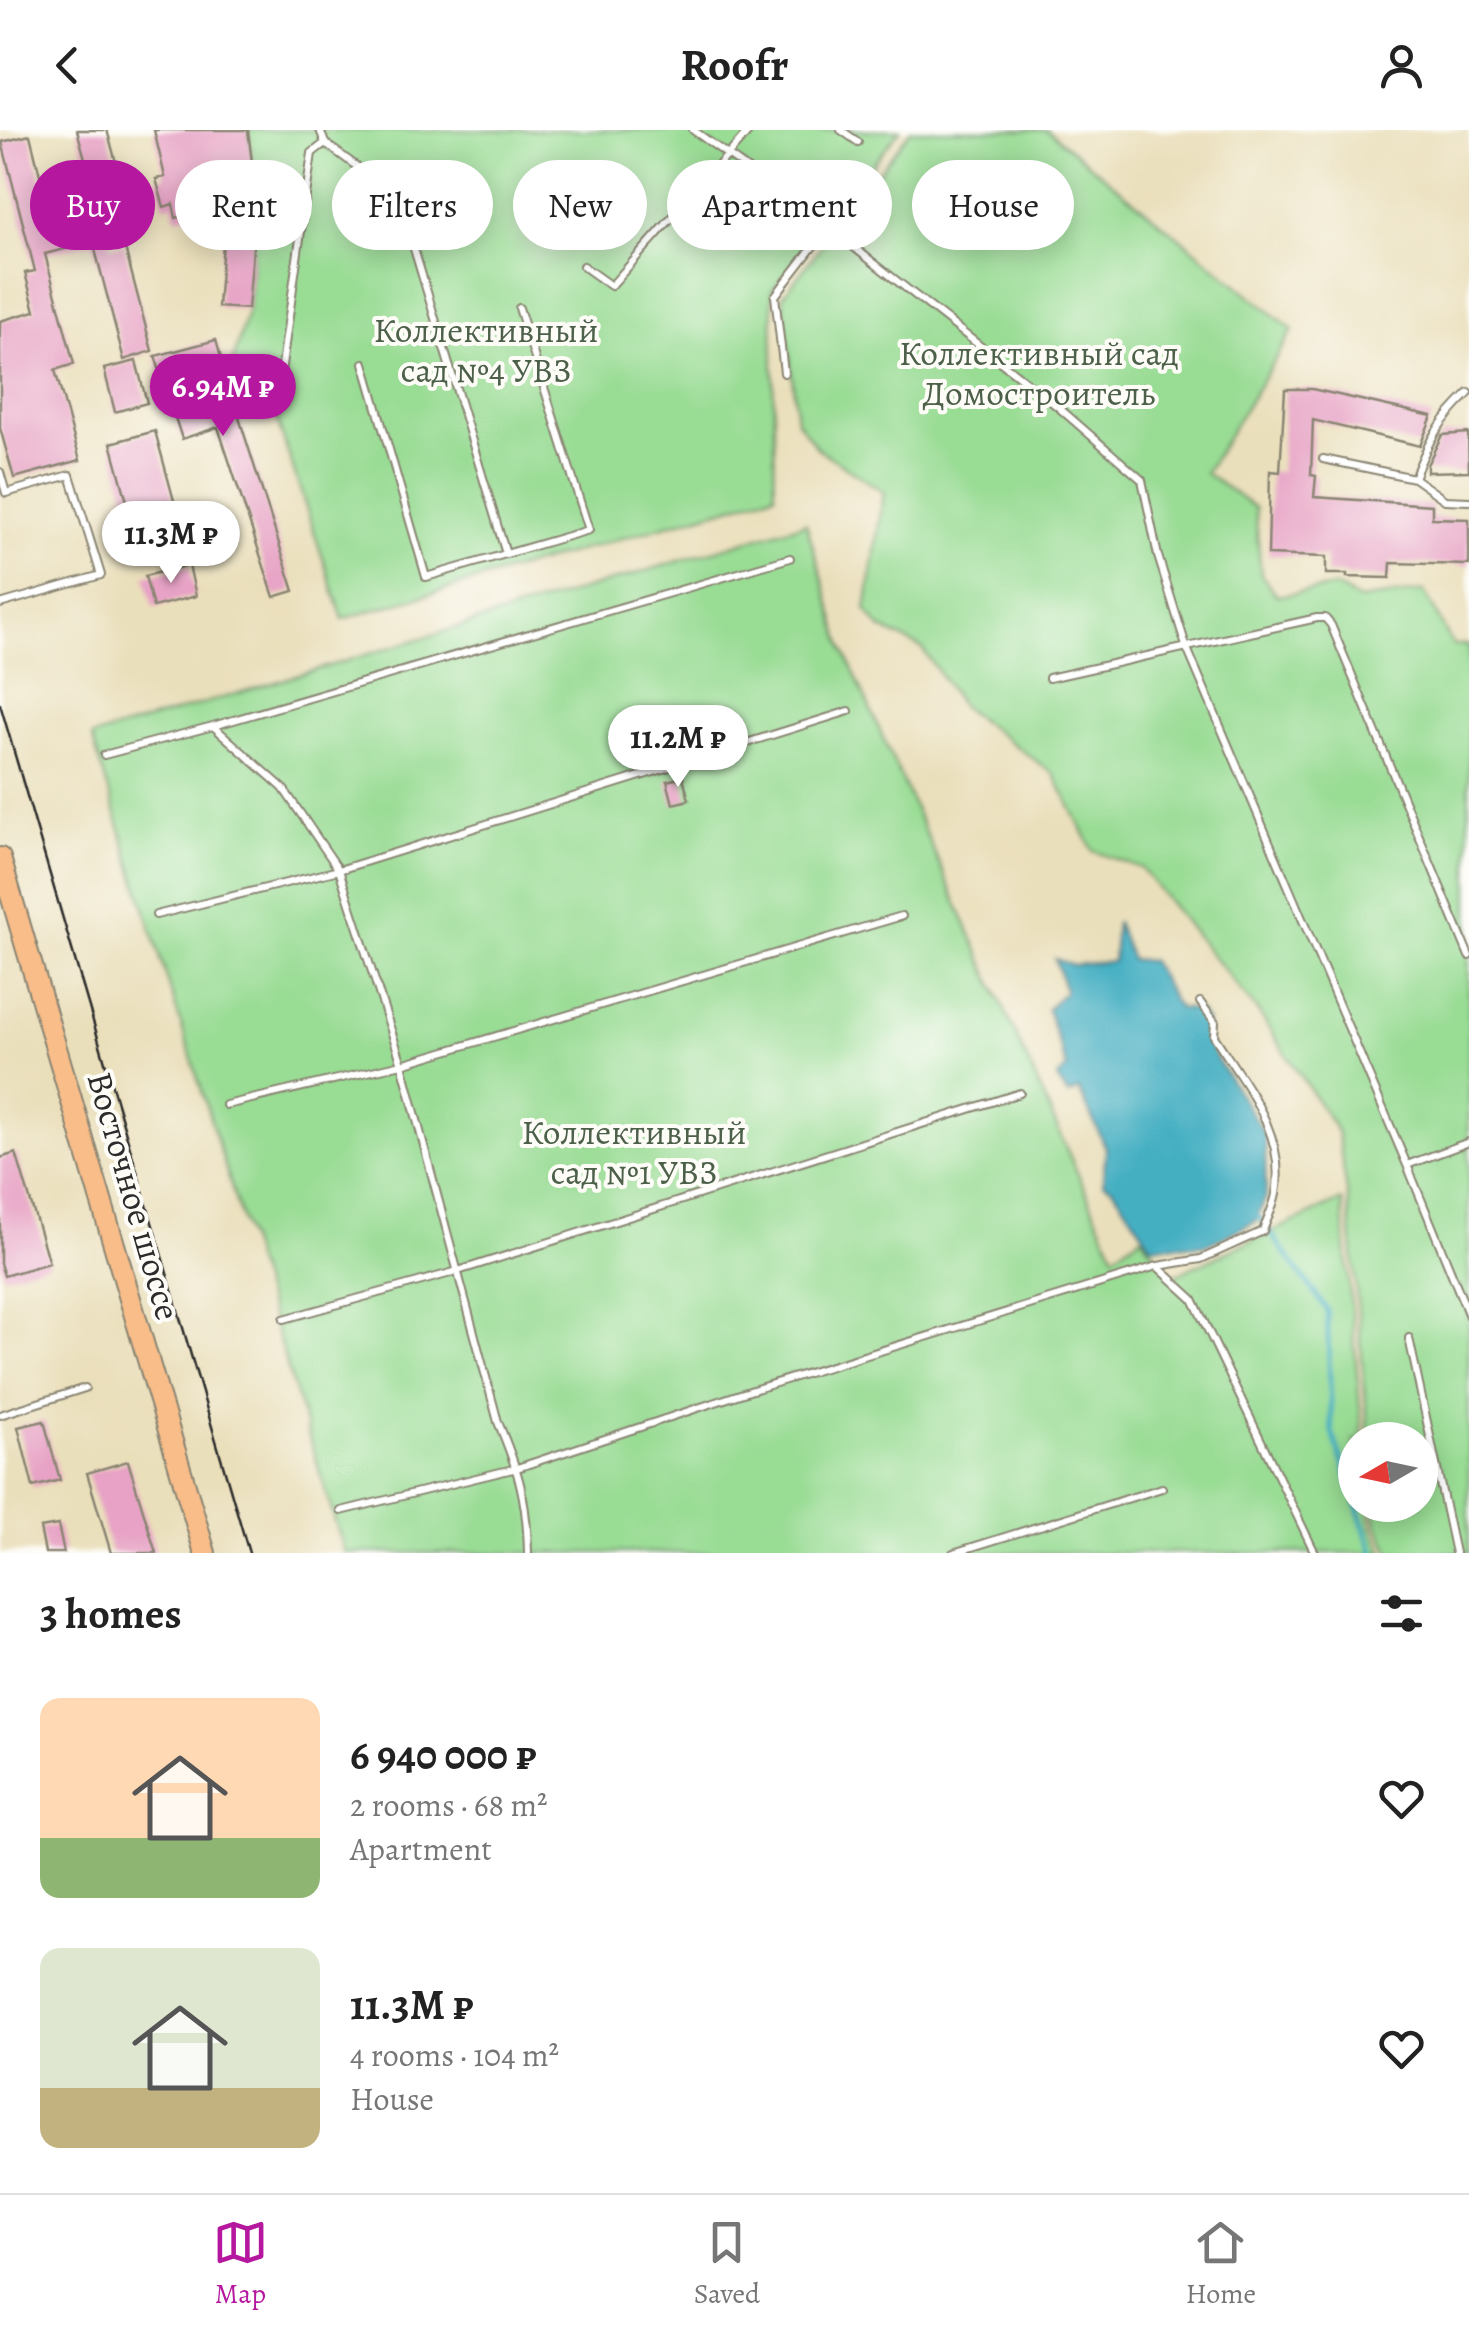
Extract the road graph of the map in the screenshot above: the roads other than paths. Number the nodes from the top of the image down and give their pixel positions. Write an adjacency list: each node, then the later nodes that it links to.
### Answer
1 (320, 130): 6 (lane)
2 (693, 130): 7 (lane)
3 (750, 130): 7 (lane)
4 (842, 130): 5 (lane)
5 (858, 142)
6 (325, 144): 16 (lane); 21 (lane)
7 (728, 154): 8 (lane); 11 (lane)
8 (736, 160)
9 (811, 250): 14 (lane)
10 (857, 250): 24 (lane)
11 (582, 266)
12 (519, 308): 21 (lane)
13 (364, 363): 21 (lane)
14 (784, 373)
15 (1469, 392): 19 (lane)
16 (277, 401)
17 (1323, 459): 19 (lane)
18 (0, 472): 23 (lane)
19 (1414, 478): 20 (lane)
20 (1469, 500)
21 (506, 554)
22 (790, 558): 27 (lane)
23 (0, 604)
24 (1186, 646): 25 (lane); 33 (lane); 39 (lane)
25 (1049, 678)
26 (849, 711): 30 (lane)
27 (213, 726): 28 (lane); 30 (lane)
28 (104, 755)
29 (0, 858): 50 (main road, Восточное шоссе)
30 (338, 870): 31 (lane); 35 (lane)
31 (156, 915)
32 (902, 916): 35 (lane)
33 (1469, 956)
34 (1200, 1002): 40 (lane)
35 (402, 1064): 37 (lane); 41 (lane)
36 (1020, 1093): 41 (lane)
37 (226, 1105)
38 (1469, 1142): 39 (lane)
39 (1407, 1165): 42 (lane)
40 (1157, 1266): 47 (lane); 53 (lane)
41 (458, 1271): 43 (lane); 47 (lane)
42 (1469, 1316)
43 (284, 1319)
44 (1409, 1338): 54 (lane)
45 (85, 1388): 46 (lane)
46 (0, 1416)
47 (517, 1468): 49 (lane); 51 (lane)
48 (1162, 1488): 52 (lane)
49 (341, 1510)
50 (206, 1553)
51 (528, 1553)
52 (953, 1553)
53 (1316, 1553)
54 (1455, 1553)

